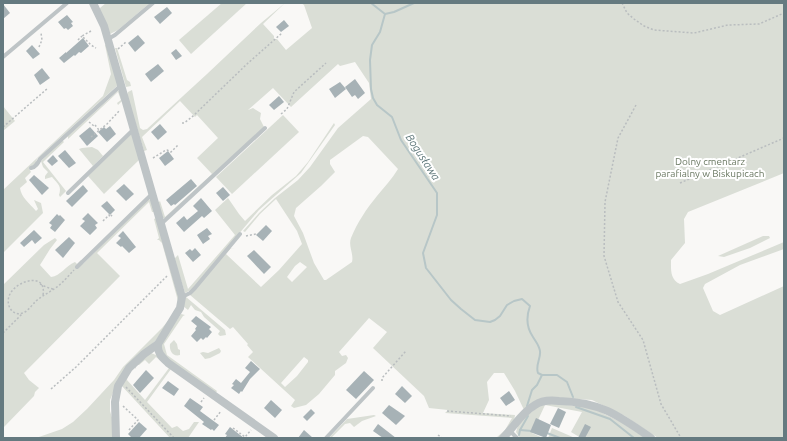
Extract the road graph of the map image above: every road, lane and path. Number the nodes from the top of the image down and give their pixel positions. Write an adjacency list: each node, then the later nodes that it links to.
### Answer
1 (67, 3): 16 (lane)
2 (93, 3): 10 (street)
3 (153, 3): 10 (lane)
4 (622, 3): 5 (path)
5 (784, 13)
6 (92, 31): 9 (path)
7 (41, 33): 13 (path)
8 (282, 33): 24 (path)
9 (82, 36): 11 (path); 14 (path)
10 (108, 39): 18 (street)
11 (78, 40)
12 (126, 42): 15 (path)
13 (39, 47)
14 (96, 48)
15 (118, 49)
16 (3, 57)
17 (326, 63): 22 (path)
18 (122, 86): 27 (street); 33 (lane)
19 (48, 88): 25 (path)
20 (636, 105): 77 (path)
21 (121, 109): 28 (path)
22 (281, 114)
23 (86, 121): 28 (path)
24 (182, 123)
25 (3, 127)
26 (265, 128): 39 (lane)
27 (134, 129): 35 (lane); 36 (street)
28 (99, 130): 29 (path)
29 (91, 137)
30 (784, 138): 34 (path)
31 (178, 145): 32 (path)
32 (153, 158)
33 (31, 168)
34 (680, 183)
35 (68, 193)
36 (153, 193): 39 (street); 43 (lane)
37 (112, 215): 38 (path)
38 (103, 221)
39 (161, 224): 44 (street)
40 (240, 234): 48 (lane)
41 (256, 234): 42 (path)
42 (246, 236)
43 (77, 267): 46 (path)
44 (175, 272): 48 (street); 56 (path)
45 (40, 283): 46 (path); 47 (path); 49 (path)
46 (55, 289): 47 (path)
47 (43, 295): 49 (path)
48 (182, 296): 51 (street)
49 (23, 313): 50 (path)
50 (3, 333)
51 (158, 344): 53 (street); 71 (street)
52 (406, 352): 54 (path)
53 (120, 381): 69 (street); 70 (path)
54 (382, 381)
55 (373, 388): 72 (lane)
56 (51, 389)
57 (206, 396): 58 (path)
58 (200, 402)
59 (119, 403): 65 (path)
60 (224, 408): 63 (path)
61 (447, 411): 62 (path)
62 (521, 416): 66 (street); 76 (street)
63 (214, 420)
64 (233, 428): 67 (path)
65 (129, 430)
66 (510, 431): 74 (street); 75 (lane)
67 (252, 432)
68 (438, 435): 73 (path)
69 (116, 438)
70 (174, 438)
71 (274, 438)
72 (326, 438)
73 (442, 438)
74 (503, 438)
75 (517, 438)
76 (651, 438)
77 (681, 438)

